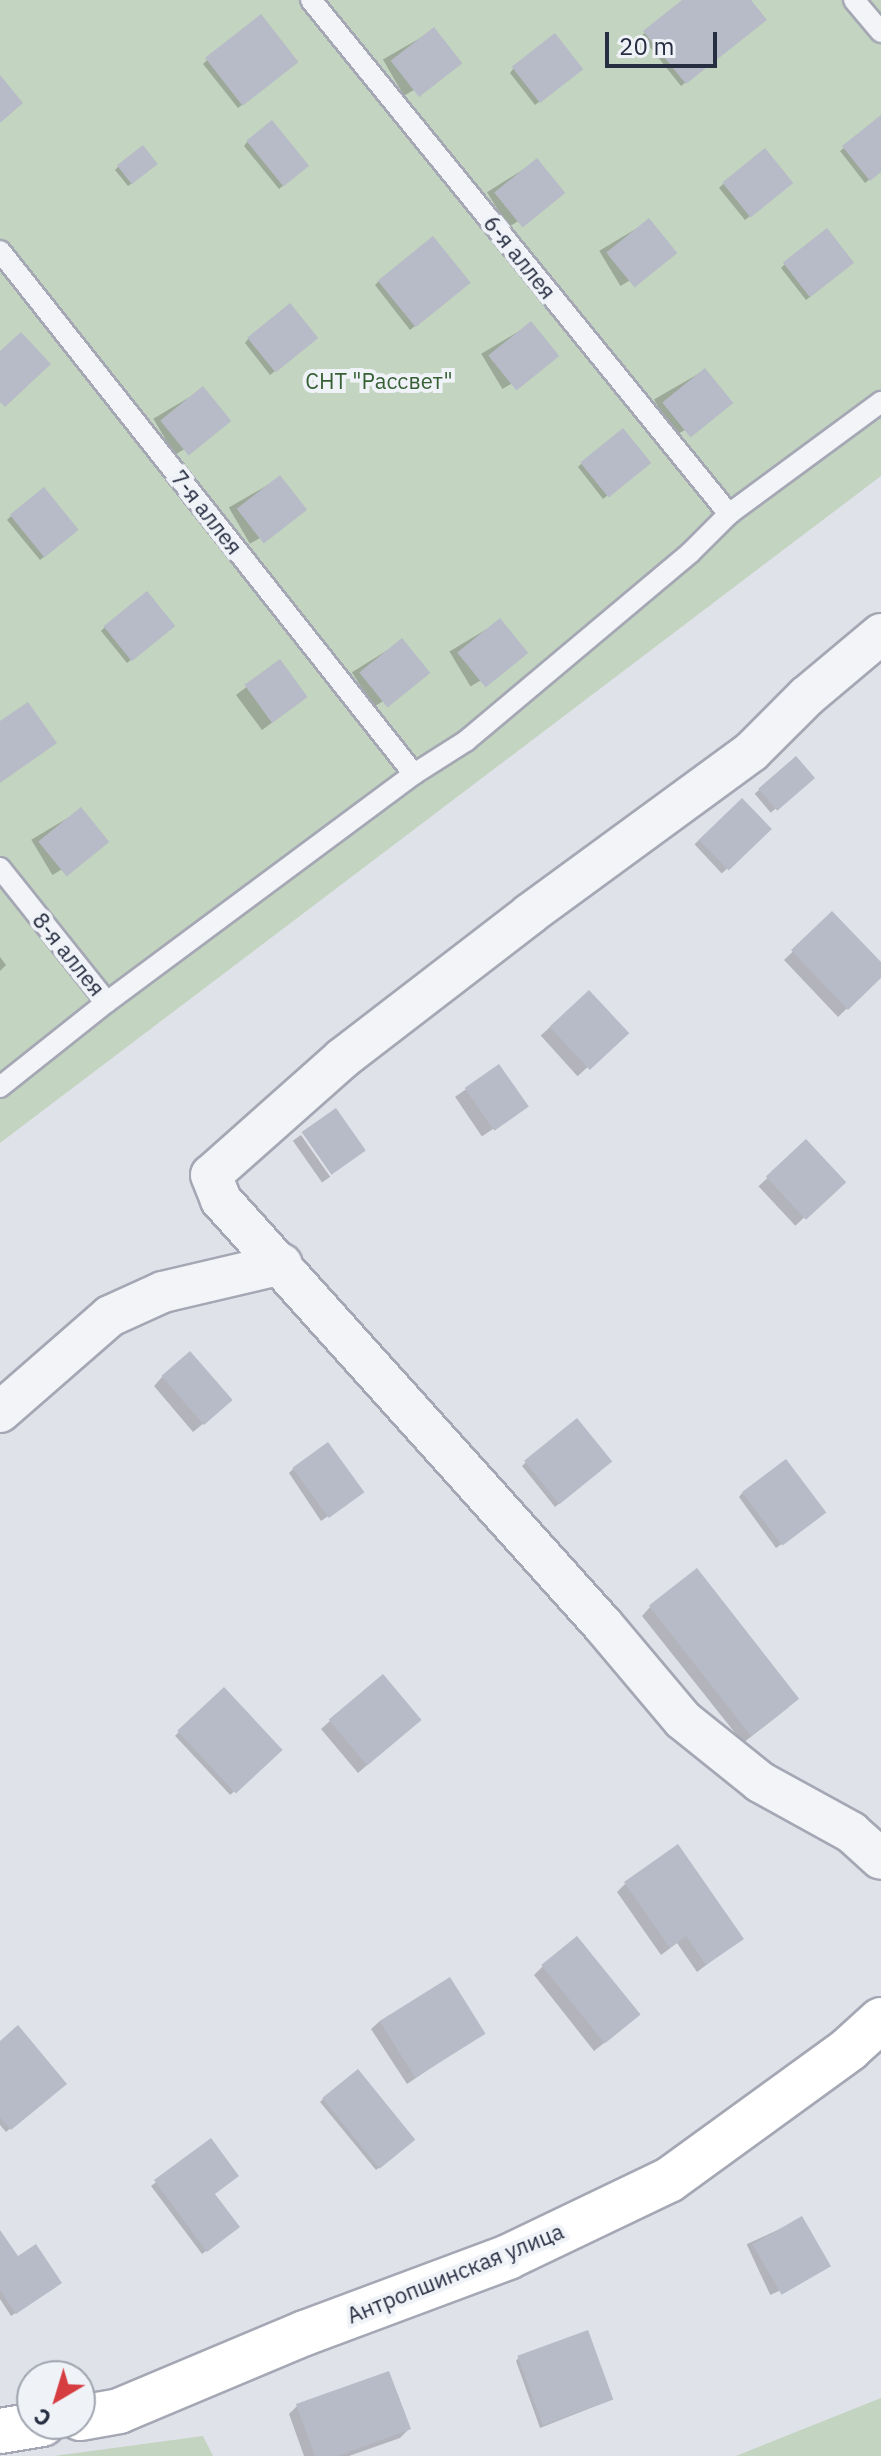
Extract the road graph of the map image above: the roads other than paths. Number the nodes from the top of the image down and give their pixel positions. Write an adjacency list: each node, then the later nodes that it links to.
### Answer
1 (311, 0): 6 (lane, 6-я аллея)
2 (854, 0): 3 (lane)
3 (881, 32)
4 (0, 251): 8 (lane, 7-я аллея)
5 (881, 402): 6 (lane)
6 (729, 514): 8 (lane)
7 (881, 634): 12 (street)
8 (414, 774): 10 (lane)
9 (0, 868): 10 (lane, 8-я аллея)
10 (107, 1002): 11 (lane)
11 (0, 1087)
12 (282, 1264): 13 (street); 14 (street)
13 (0, 1412)
14 (881, 1859)
15 (881, 2020): 16 (street, Антропшинская улица)
16 (96, 2415)

